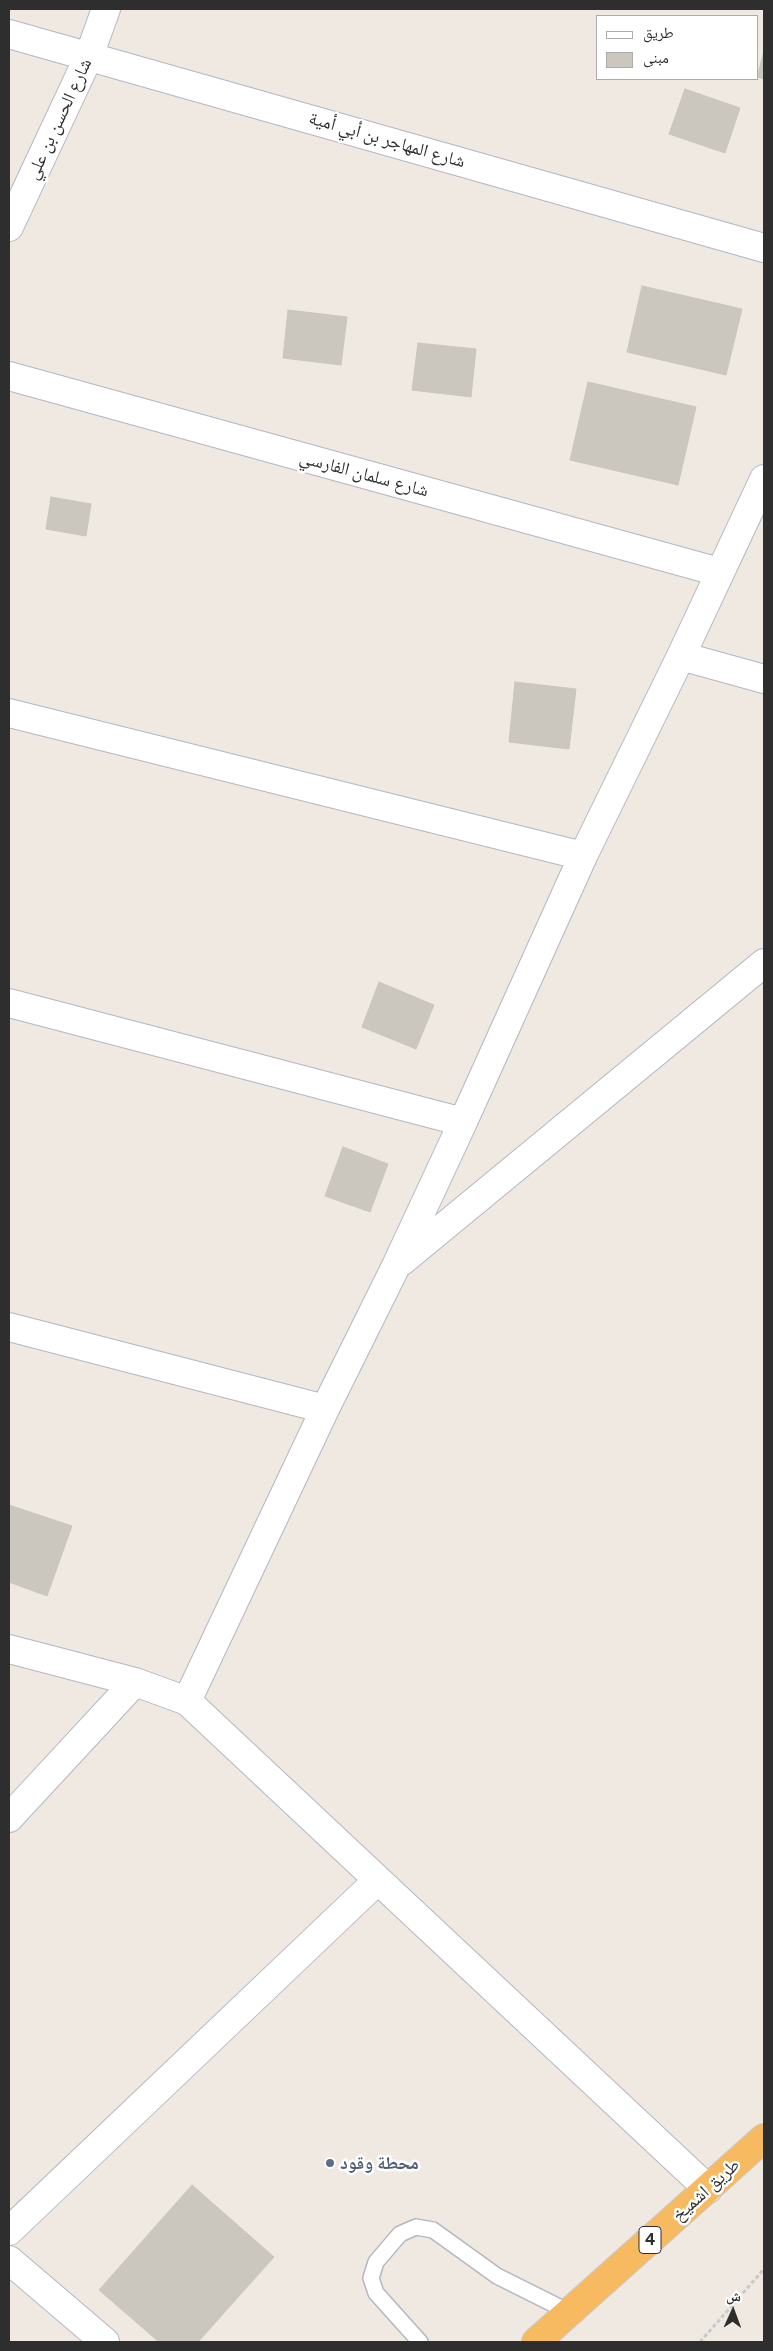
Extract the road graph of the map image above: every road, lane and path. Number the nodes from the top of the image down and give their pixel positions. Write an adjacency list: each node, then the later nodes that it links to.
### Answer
1 (106, 9): 3 (street, شارع الحسن بن علي)
2 (9, 34): 3 (street, شارع المهاجر بن أبي أمية)
3 (89, 56): 4 (street, شارع الحسن بن علي); 5 (street, شارع المهاجر بن أبي أمية)
4 (9, 227)
5 (764, 248)
6 (9, 376): 8 (street, شارع سلمان الفارسي)
7 (764, 479): 8 (street)
8 (720, 572): 9 (street)
9 (681, 656): 10 (street); 12 (street)
10 (764, 679)
11 (9, 713): 12 (street)
12 (583, 856): 15 (street)
13 (764, 963): 16 (street)
14 (9, 1003): 15 (street)
15 (463, 1122): 16 (street)
16 (396, 1266): 18 (street)
17 (9, 1327): 18 (street)
18 (325, 1409): 21 (street)
19 (9, 1649): 20 (street)
20 (135, 1682): 21 (street); 22 (street)
21 (187, 1701): 23 (street)
22 (9, 1818)
23 (378, 1880): 25 (street); 26 (street)
24 (764, 2138): 25 (highway, طريق اشميخ / 4)
25 (708, 2189): 29 (highway, طريق اشميخ / 4)
26 (9, 2232)
27 (9, 2260): 30 (street)
28 (764, 2269): 33 (path)
29 (569, 2312): 31 (lane); 32 (highway, طريق اشميخ / 4)
30 (105, 2342)
31 (420, 2342)
32 (536, 2342)
33 (700, 2342)

